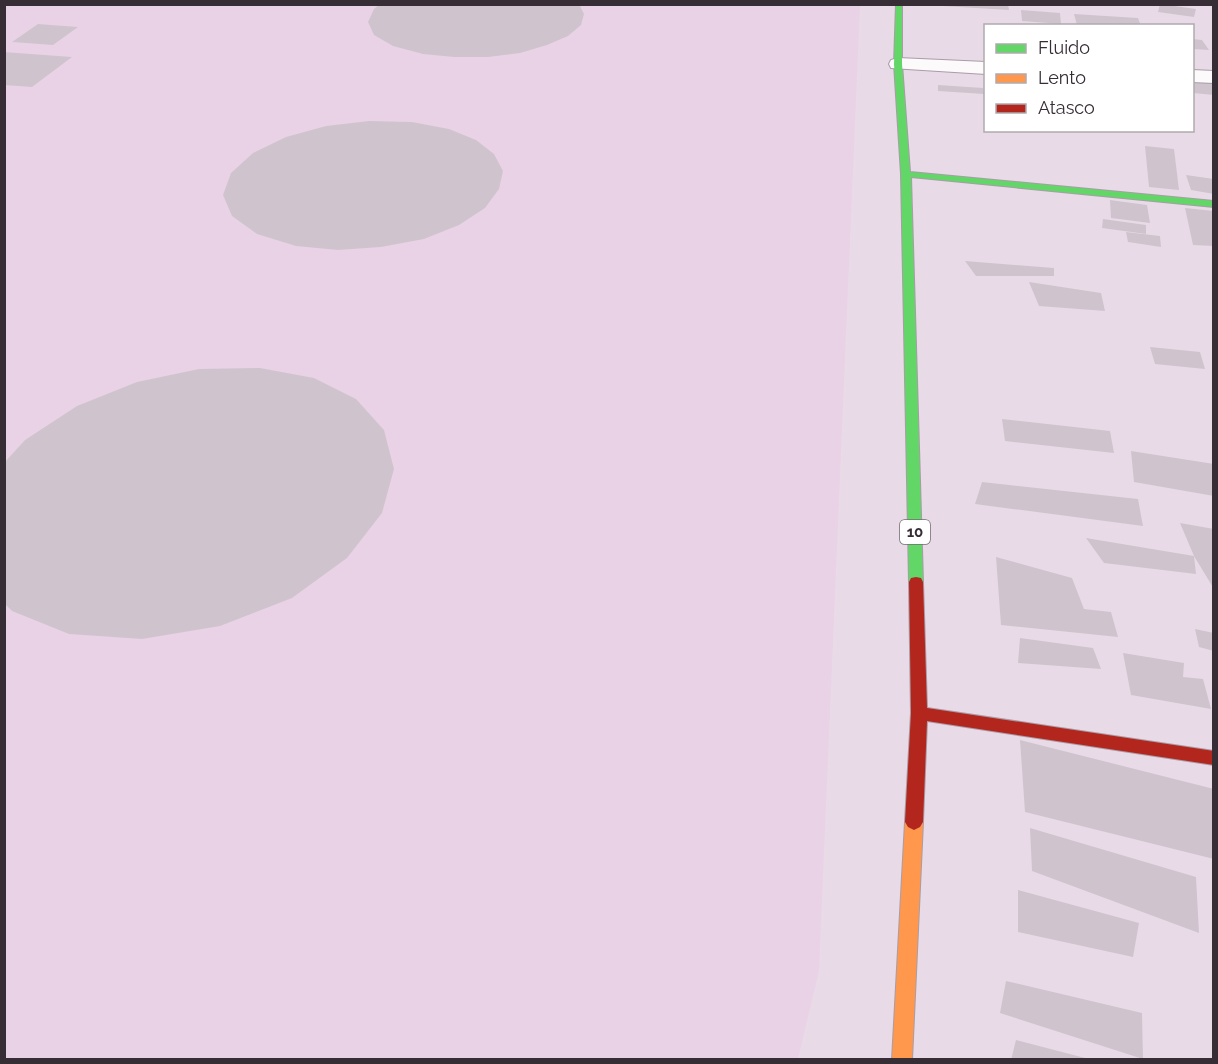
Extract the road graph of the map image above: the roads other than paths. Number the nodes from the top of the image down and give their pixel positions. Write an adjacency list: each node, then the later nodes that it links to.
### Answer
1 (899, 4): 2 (main road, 10)
2 (898, 64): 3 (street); 6 (main road, 10)
3 (984, 68)
4 (1194, 76): 5 (street)
5 (1214, 77)
6 (906, 174): 7 (main road); 8 (main road, 10)
7 (1214, 204)
8 (919, 713): 9 (main road); 10 (main road, 10)
9 (1214, 758)
10 (902, 1059)

